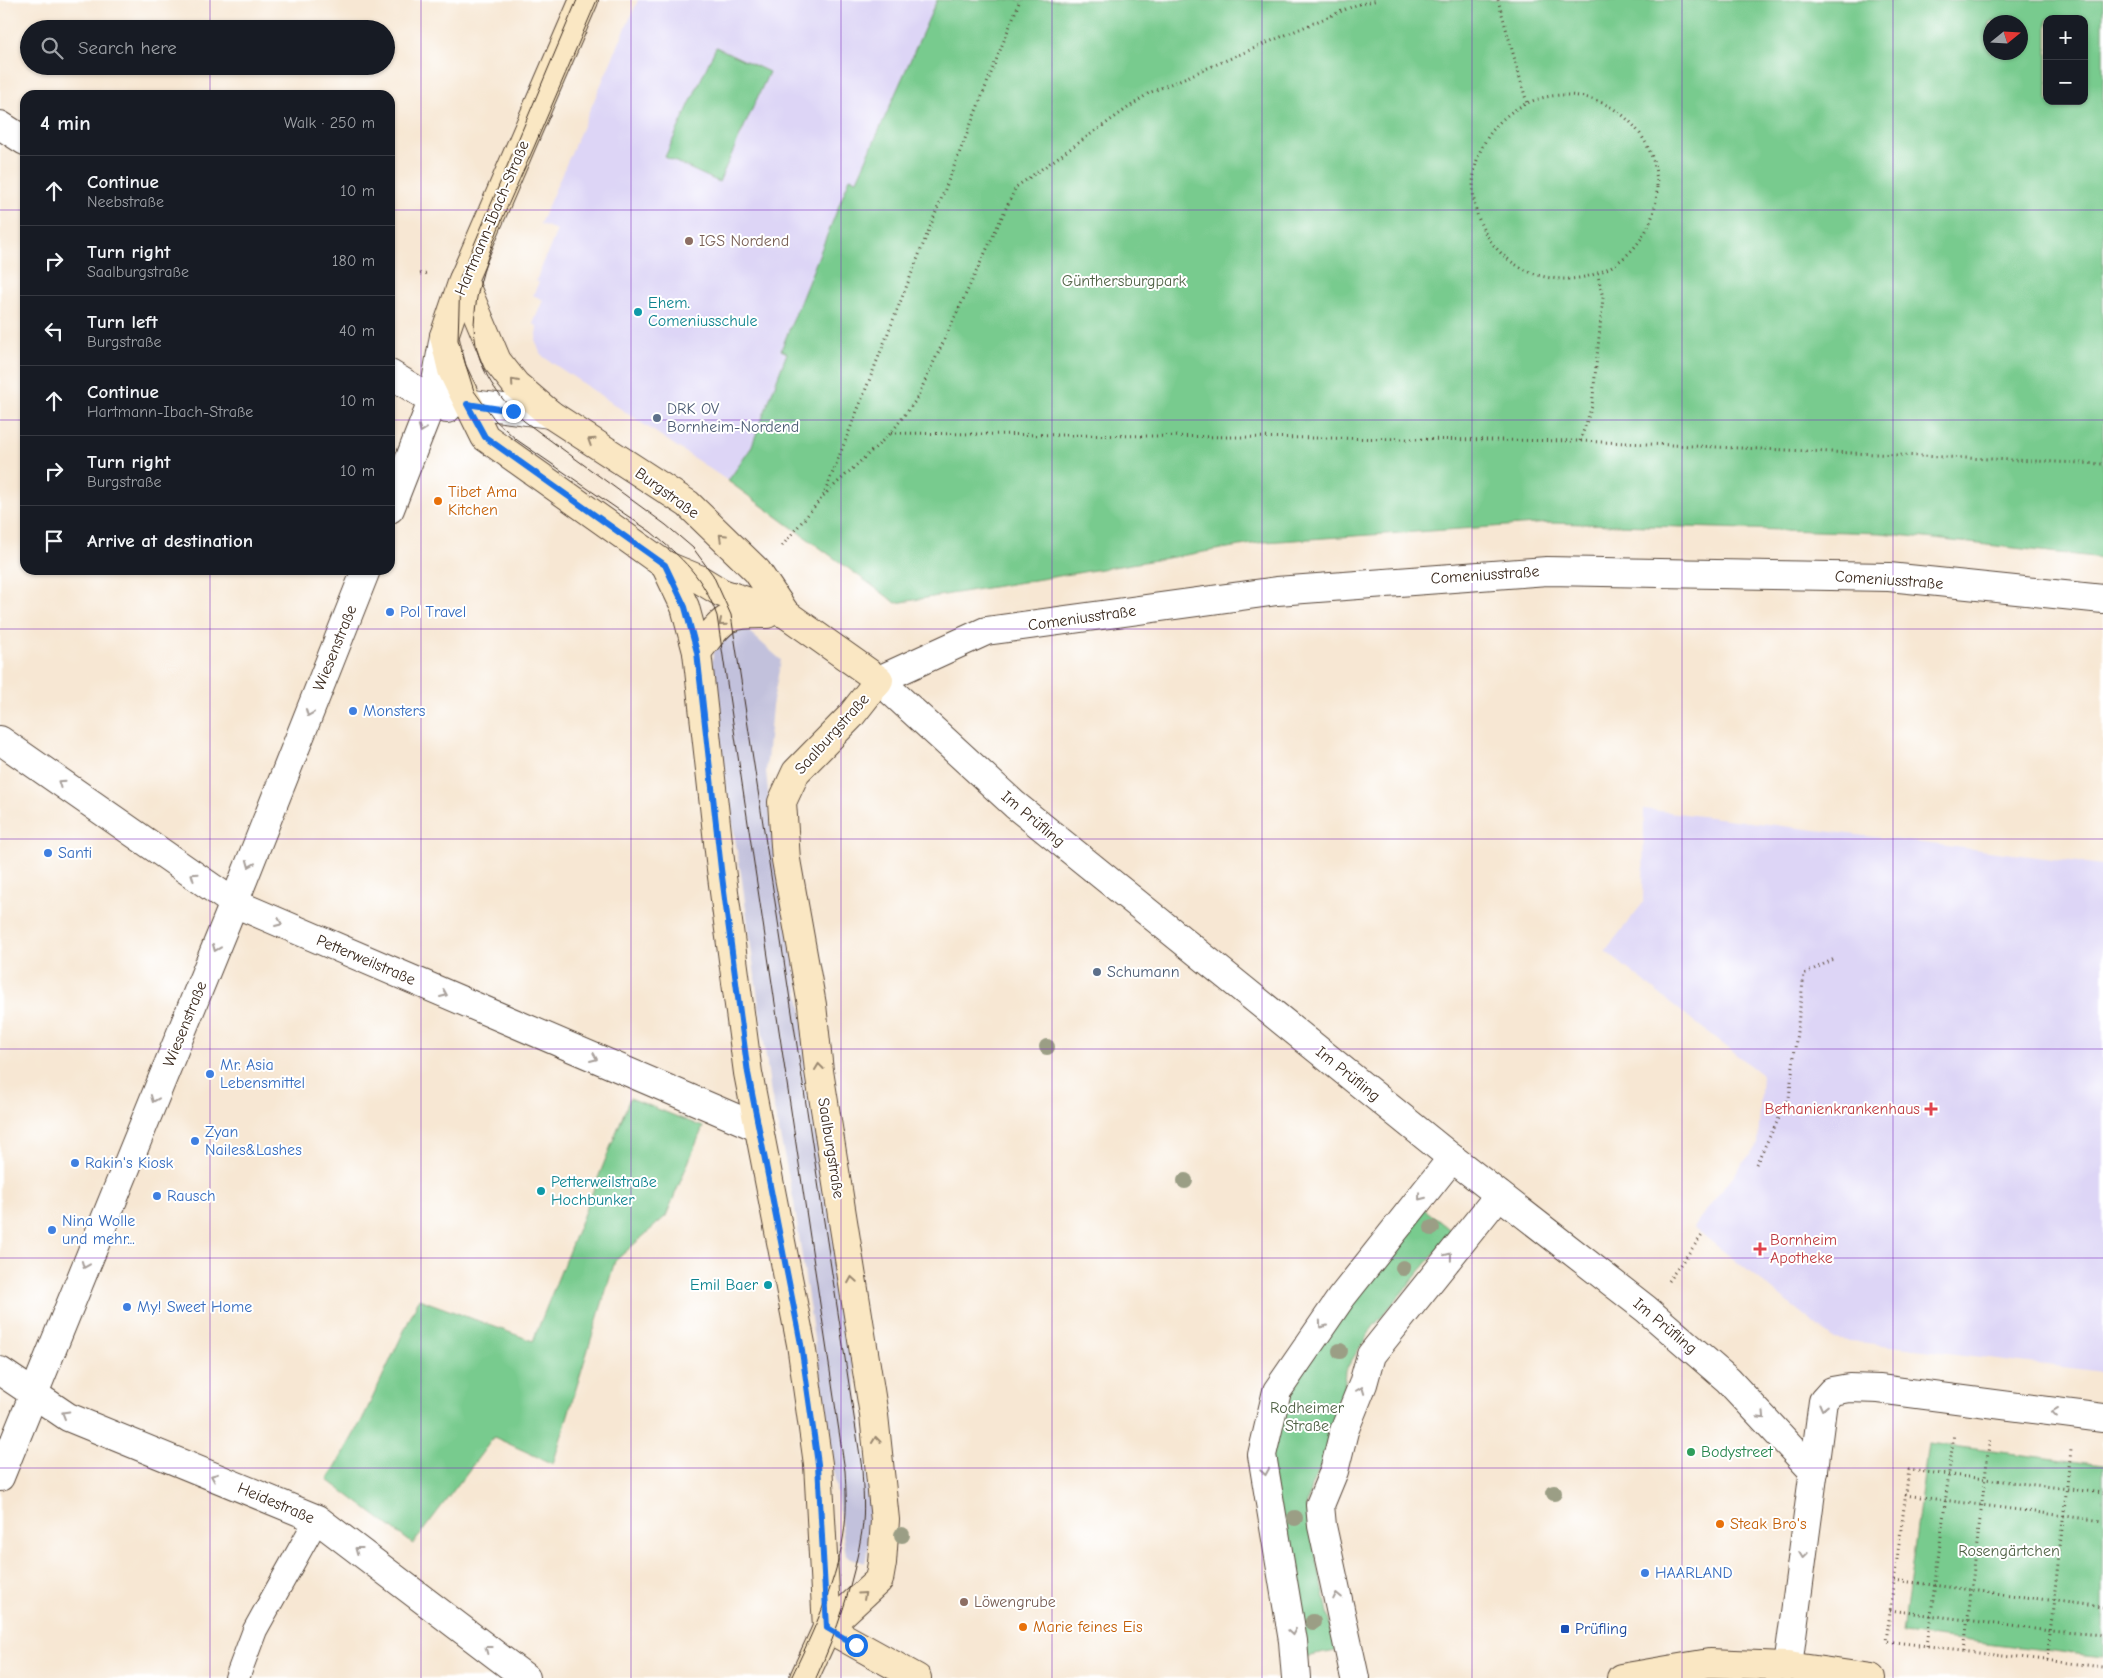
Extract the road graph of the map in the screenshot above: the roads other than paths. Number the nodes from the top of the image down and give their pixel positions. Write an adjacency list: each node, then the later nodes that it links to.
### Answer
1 (584, 0): 4 (street, Hartmann-Ibach-Straße)
2 (0, 125): 3 (street)
3 (20, 138)
4 (463, 280): 5 (street, Hartmann-Ibach-Straße); 9 (street, Burgstraße, one-way to 4)
5 (444, 336): 7 (street); 8 (street)
6 (395, 377): 7 (street, Burgstraße)
7 (433, 399): 8 (street, Burgstraße); 10 (street, Burgstraße); 11 (street, one-way to 11)
8 (467, 404): 9 (street, Burgstraße); 10 (street)
9 (550, 414): 15 (street, Burgstraße, one-way to 9)
10 (485, 437): 12 (street, Burgstraße)
11 (395, 496)
12 (665, 565): 15 (street, Burgstraße); 16 (street, Saalburgstraße)
13 (364, 575): 19 (street, Wiesenstraße, one-way to 19)
14 (2103, 599): 17 (street, Comeniusstraße)
15 (786, 614): 16 (street, one-way to 16); 17 (street, Burgstraße)
16 (697, 652): 20 (street, Saalburgstraße)
17 (879, 680): 21 (street, Im Prüfling); 29 (street, Saalburgstraße, one-way to 17)
18 (0, 740): 19 (street, Petterweilstraße, one-way to 18)
19 (234, 903): 20 (street, Petterweilstraße, one-way to 20); 24 (street, Wiesenstraße, one-way to 24)
20 (759, 1128): 29 (street, Saalburgstraße)
21 (1452, 1158): 22 (street, Im Prüfling); 35 (street, one-way to 35)
22 (1499, 1195): 26 (street, Im Prüfling, one-way to 26); 36 (street, one-way to 22)
23 (0, 1371): 24 (street, Heidestraße)
24 (33, 1394): 27 (street, Wiesenstraße); 28 (street, Heidestraße, one-way to 24)
25 (2103, 1418): 26 (street, one-way to 26)
26 (1814, 1472): 30 (street, one-way to 30)
27 (0, 1477)
28 (317, 1519): 31 (lane); 32 (street, Heidestraße, one-way to 28)
29 (827, 1628): 33 (street, Saalburgstraße); 34 (street)
30 (1788, 1666): 37 (street); 38 (street)
31 (237, 1678)
32 (526, 1678)
33 (804, 1678)
34 (917, 1678)
35 (1296, 1678)
36 (1355, 1678)
37 (1621, 1678)
38 (1871, 1678)

